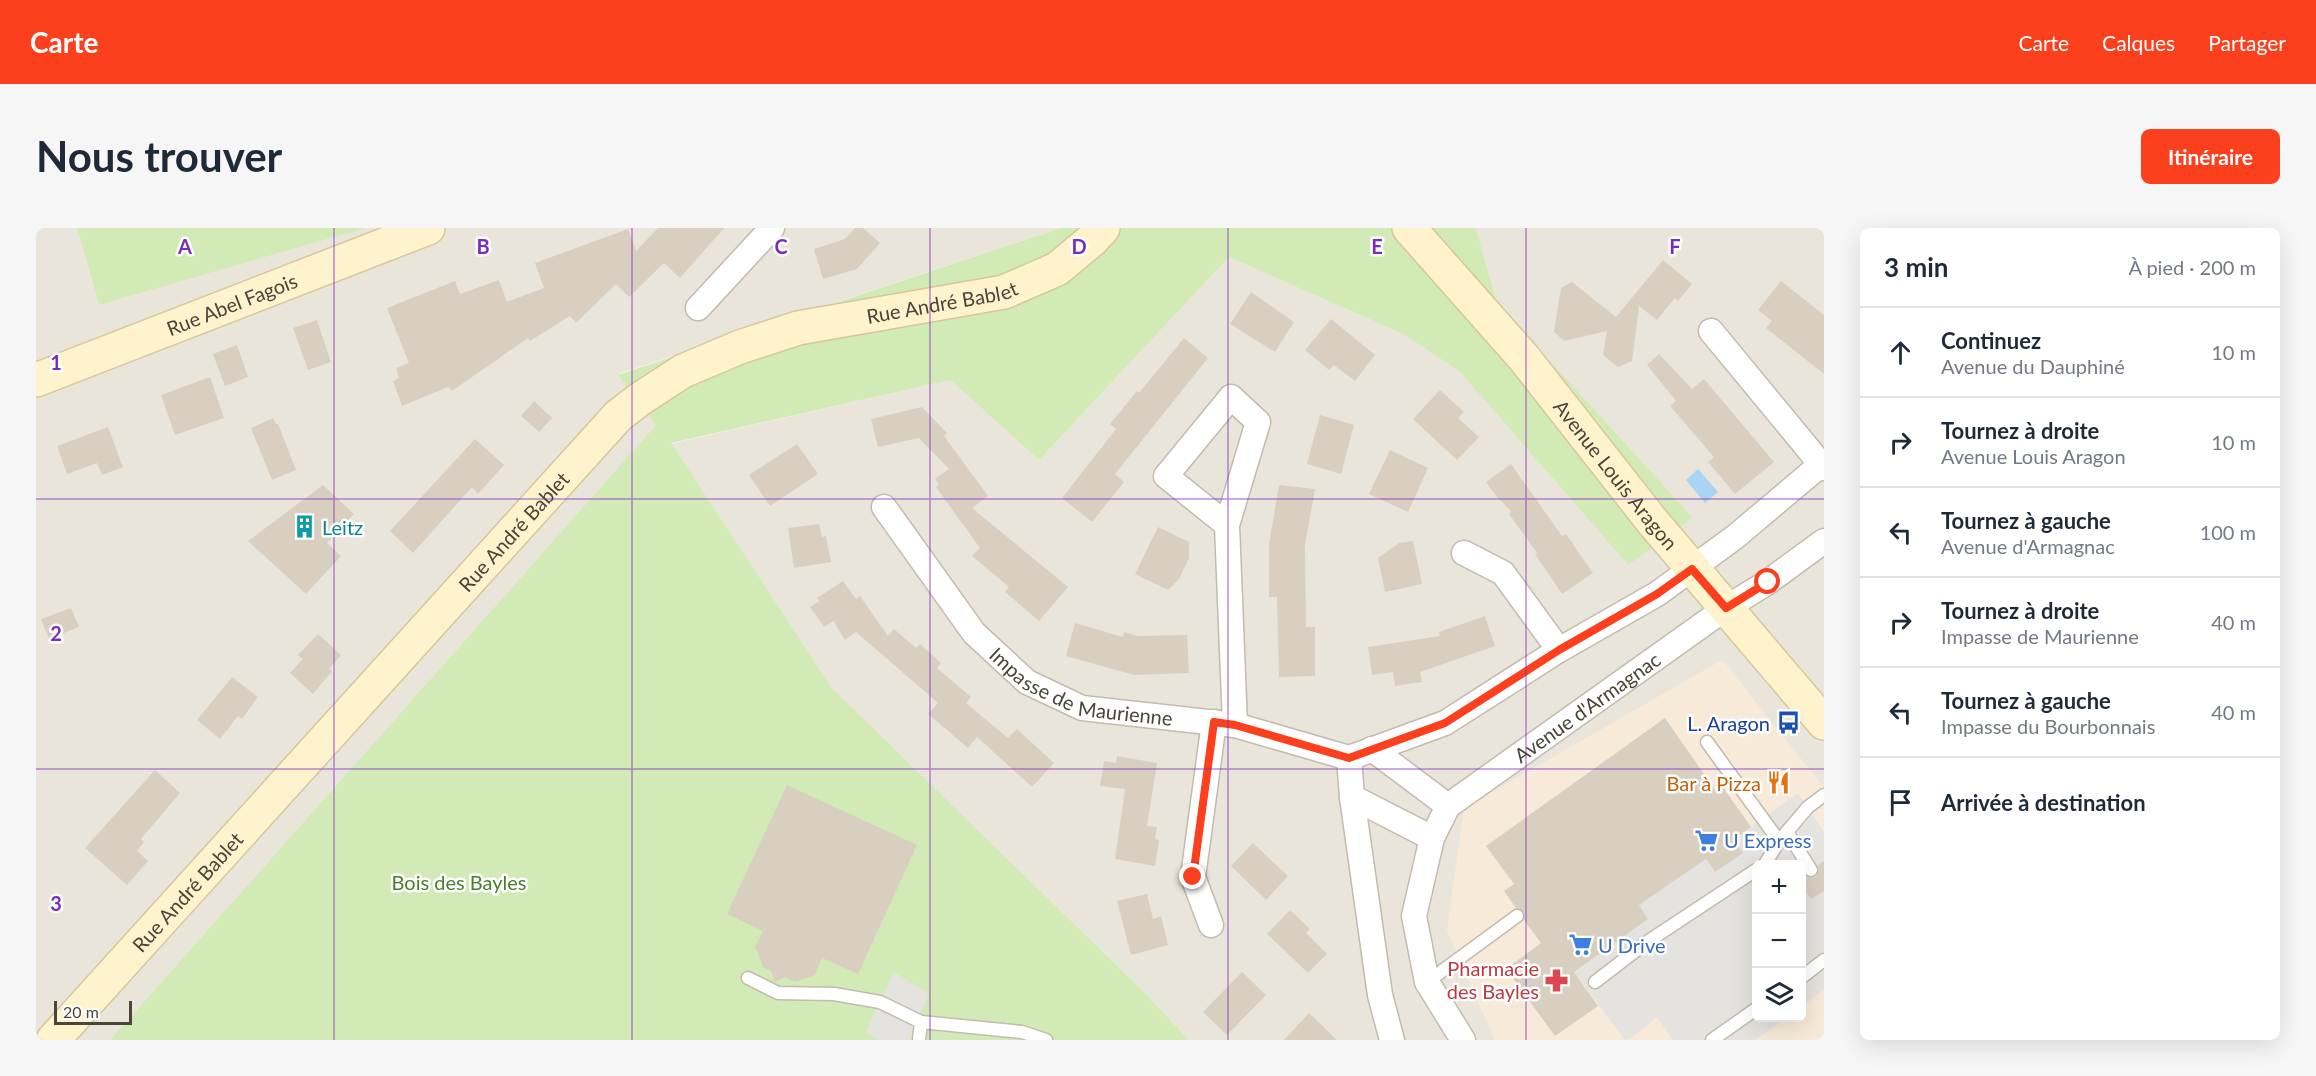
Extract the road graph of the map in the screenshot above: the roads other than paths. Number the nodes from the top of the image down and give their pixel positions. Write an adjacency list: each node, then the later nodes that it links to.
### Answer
1 (428, 228): 7 (main road, Rue Abel Fagois)
2 (771, 228): 5 (street)
3 (1103, 228): 38 (main road, Rue André Bablet)
4 (1409, 228): 13 (main road, Avenue Louis Aragon)
5 (698, 308)
6 (1711, 331): 8 (street)
7 (36, 380)
8 (1823, 465): 13 (street)
9 (884, 507): 16 (street, Impasse de Maurienne)
10 (1227, 525): 10 (street); 16 (street)
11 (1824, 541): 14 (street, Avenue d'Armagnac)
12 (1464, 553): 15 (street)
13 (1692, 569): 14 (main road, Avenue Louis Aragon); 15 (street)
14 (1726, 608): 17 (main road, Avenue Louis Aragon); 23 (street, Avenue d'Armagnac)
15 (1559, 650): 19 (street)
16 (1224, 723): 20 (street, Impasse de Maurienne); 30 (street)
17 (1824, 723)
18 (1707, 742): 24 (lane)
19 (1372, 749): 20 (street); 23 (street)
20 (1349, 758): 22 (street)
21 (1824, 795): 24 (lane)
22 (1352, 797): 25 (street); 41 (street)
23 (1448, 806): 25 (street, Avenue d'Armagnac)
24 (1783, 836): 26 (lane); 27 (lane)
25 (1432, 838): 34 (street, Avenue d'Armagnac)
26 (1768, 860)
27 (1812, 870)
28 (1752, 873): 35 (lane)
29 (1517, 916): 34 (lane)
30 (1211, 925)
31 (1824, 960): 32 (lane)
32 (1806, 974)
33 (748, 978): 37 (lane)
34 (1427, 982): 42 (street, Avenue d'Armagnac)
35 (1594, 982)
36 (1752, 1012): 43 (lane)
37 (921, 1022): 39 (lane); 40 (lane)
38 (53, 1040)
39 (919, 1040)
40 (1046, 1040)
41 (1392, 1040)
42 (1464, 1040)
43 (1712, 1040)

